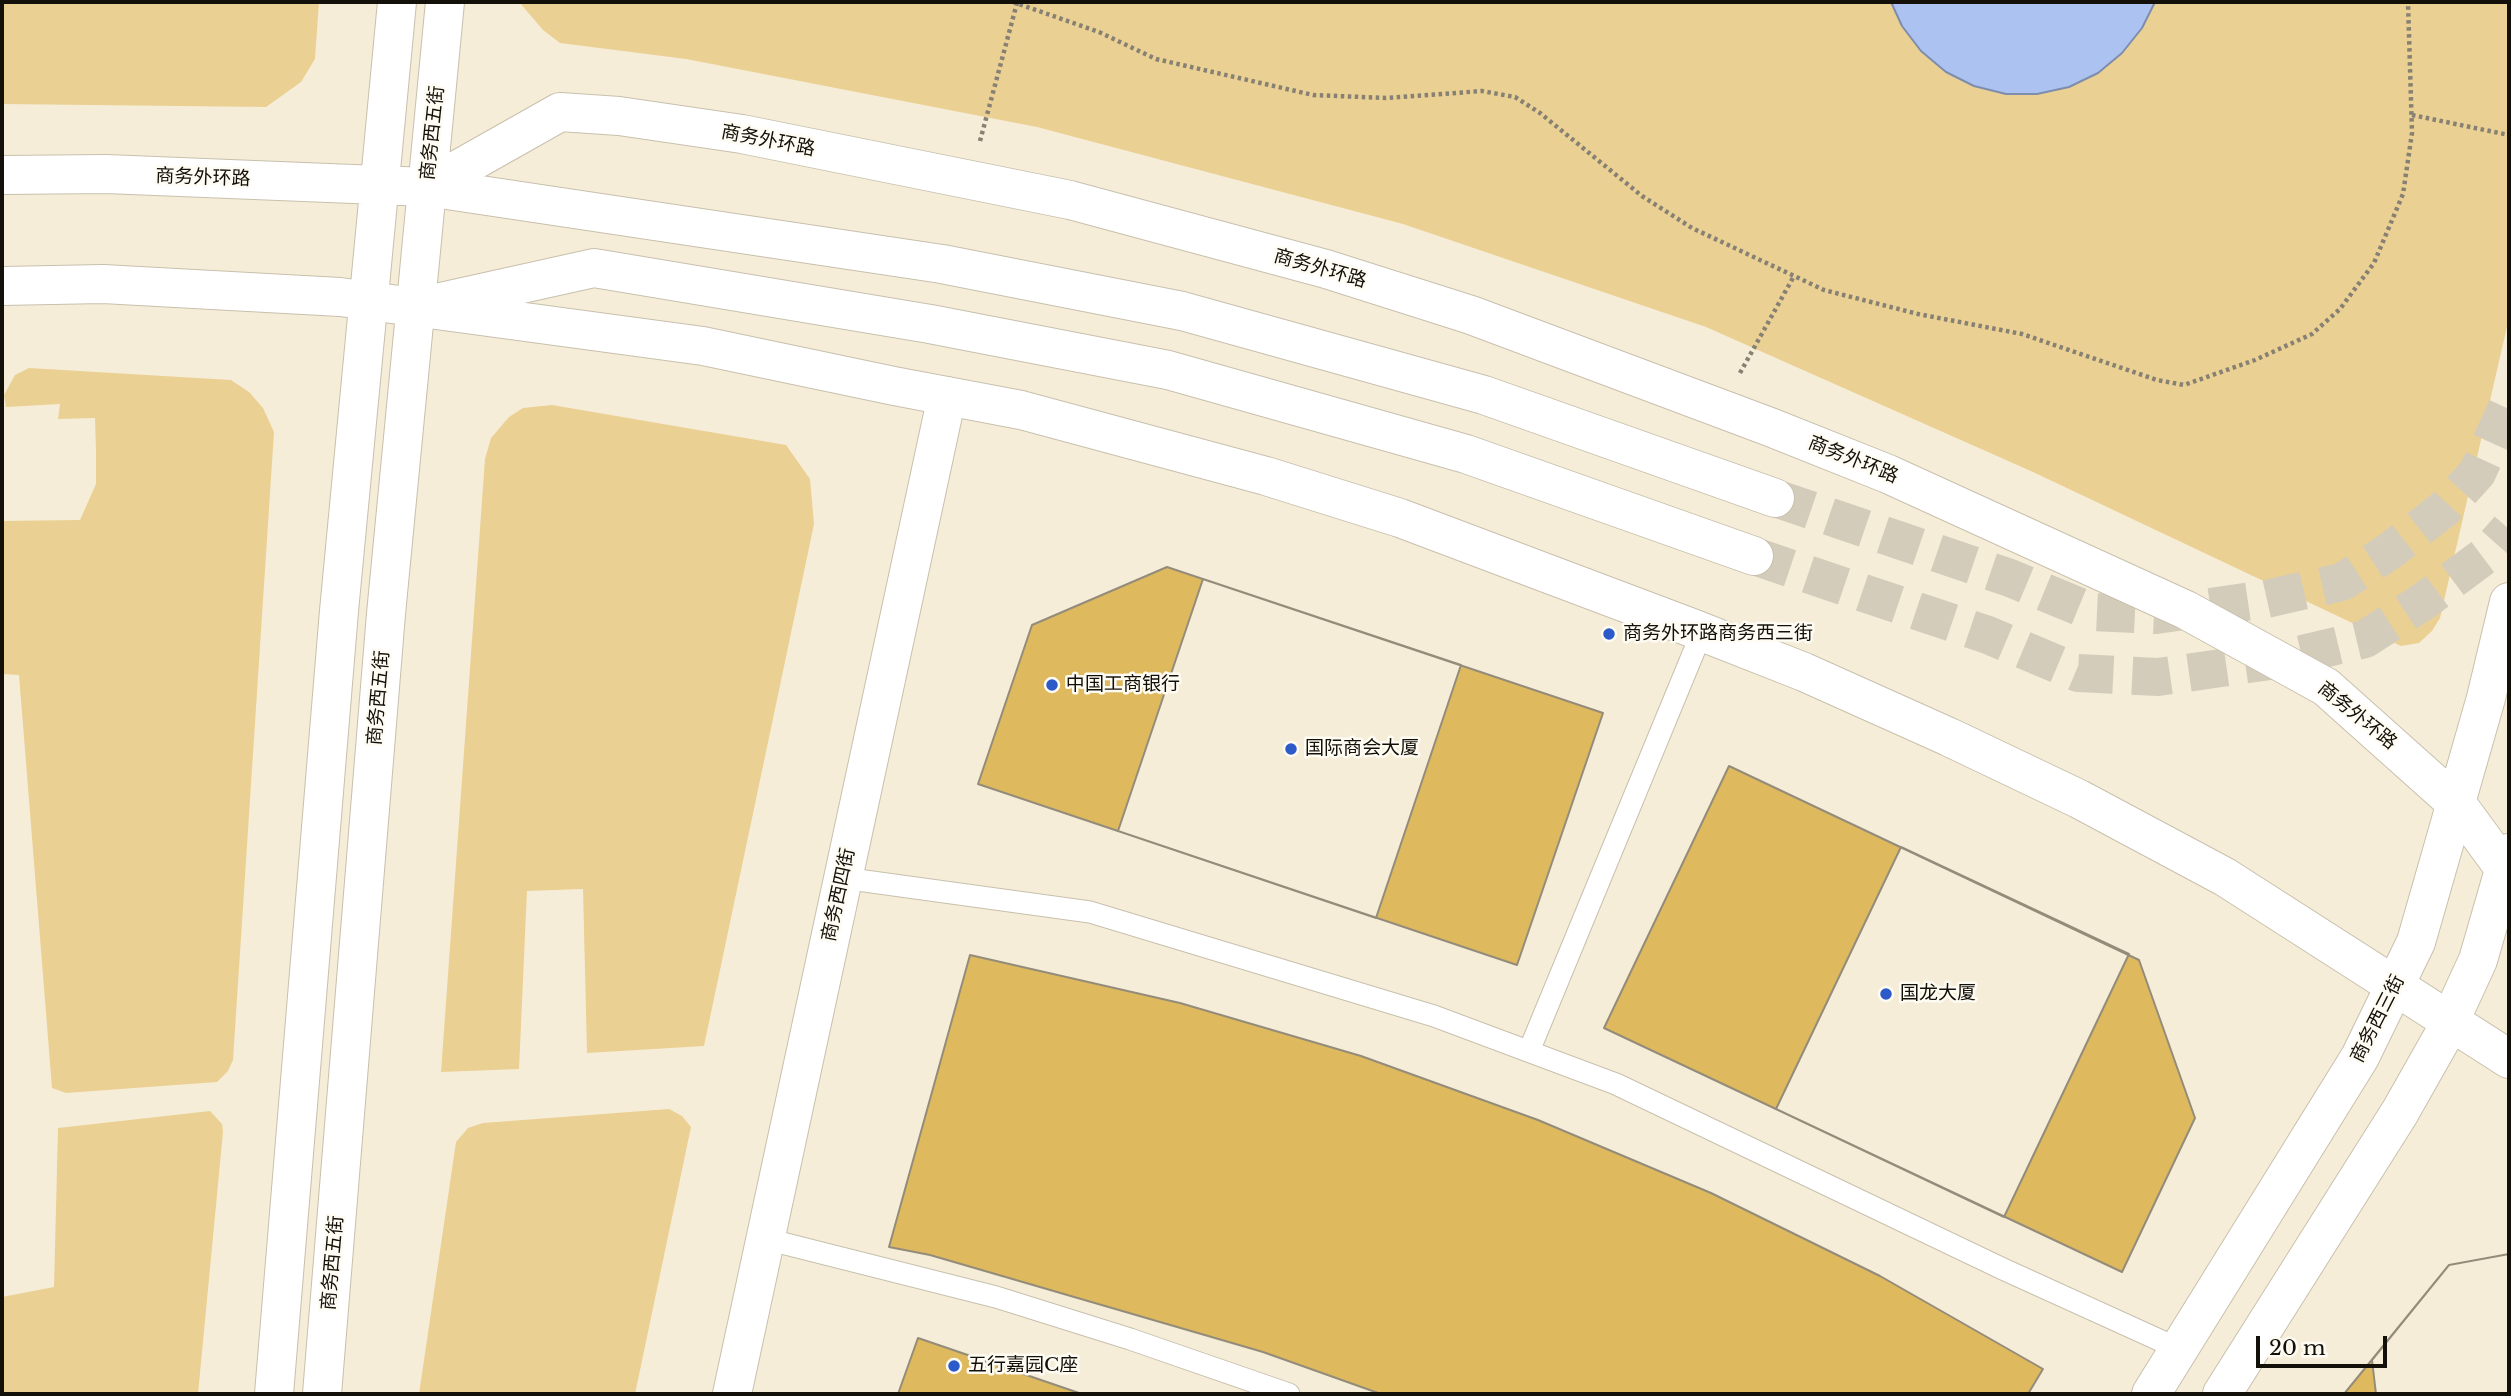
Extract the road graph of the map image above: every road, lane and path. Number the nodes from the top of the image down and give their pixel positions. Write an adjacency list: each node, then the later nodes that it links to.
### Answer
1 (397, 2): 9 (street)
2 (445, 2): 10 (street, 商务西五街)
3 (1015, 2): 8 (path); 11 (path)
4 (2408, 2): 5 (path)
5 (2412, 115): 6 (path); 11 (path)
6 (2509, 135)
7 (2, 175): 9 (street, 商务外环路)
8 (969, 181): 10 (street, 商务外环路); 16 (street, 商务外环路)
9 (380, 186): 10 (street, 商务外环路); 13 (street)
10 (428, 187): 14 (street, 商务西五街); 17 (street)
11 (1794, 276): 16 (path)
12 (2, 286): 13 (street)
13 (369, 301): 14 (street); 30 (street)
14 (416, 307): 15 (street); 18 (street); 31 (street, 商务西五街)
15 (947, 396): 20 (street); 23 (street, 商务西四街)
16 (1720, 408): 21 (street, 商务外环路)
17 (1774, 498)
18 (1754, 556)
19 (2509, 602): 21 (street, 商务西三街)
20 (1702, 632): 24 (street); 26 (lane)
21 (2456, 803): 22 (street, 商务外环路); 24 (street, 商务西三街)
22 (2508, 866): 25 (street)
23 (843, 878): 26 (lane); 28 (street, 商务西四街)
24 (2395, 985): 25 (street); 29 (street, 商务西三街)
25 (2450, 1021): 27 (street); 35 (street)
26 (1529, 1051): 29 (lane)
27 (2509, 1059)
28 (766, 1239): 32 (street, 商务西四街); 33 (lane)
29 (2179, 1349): 34 (street, 商务西三街)
30 (274, 1394)
31 (322, 1394)
32 (732, 1394)
33 (1289, 1394)
34 (2151, 1394)
35 (2222, 1394)

